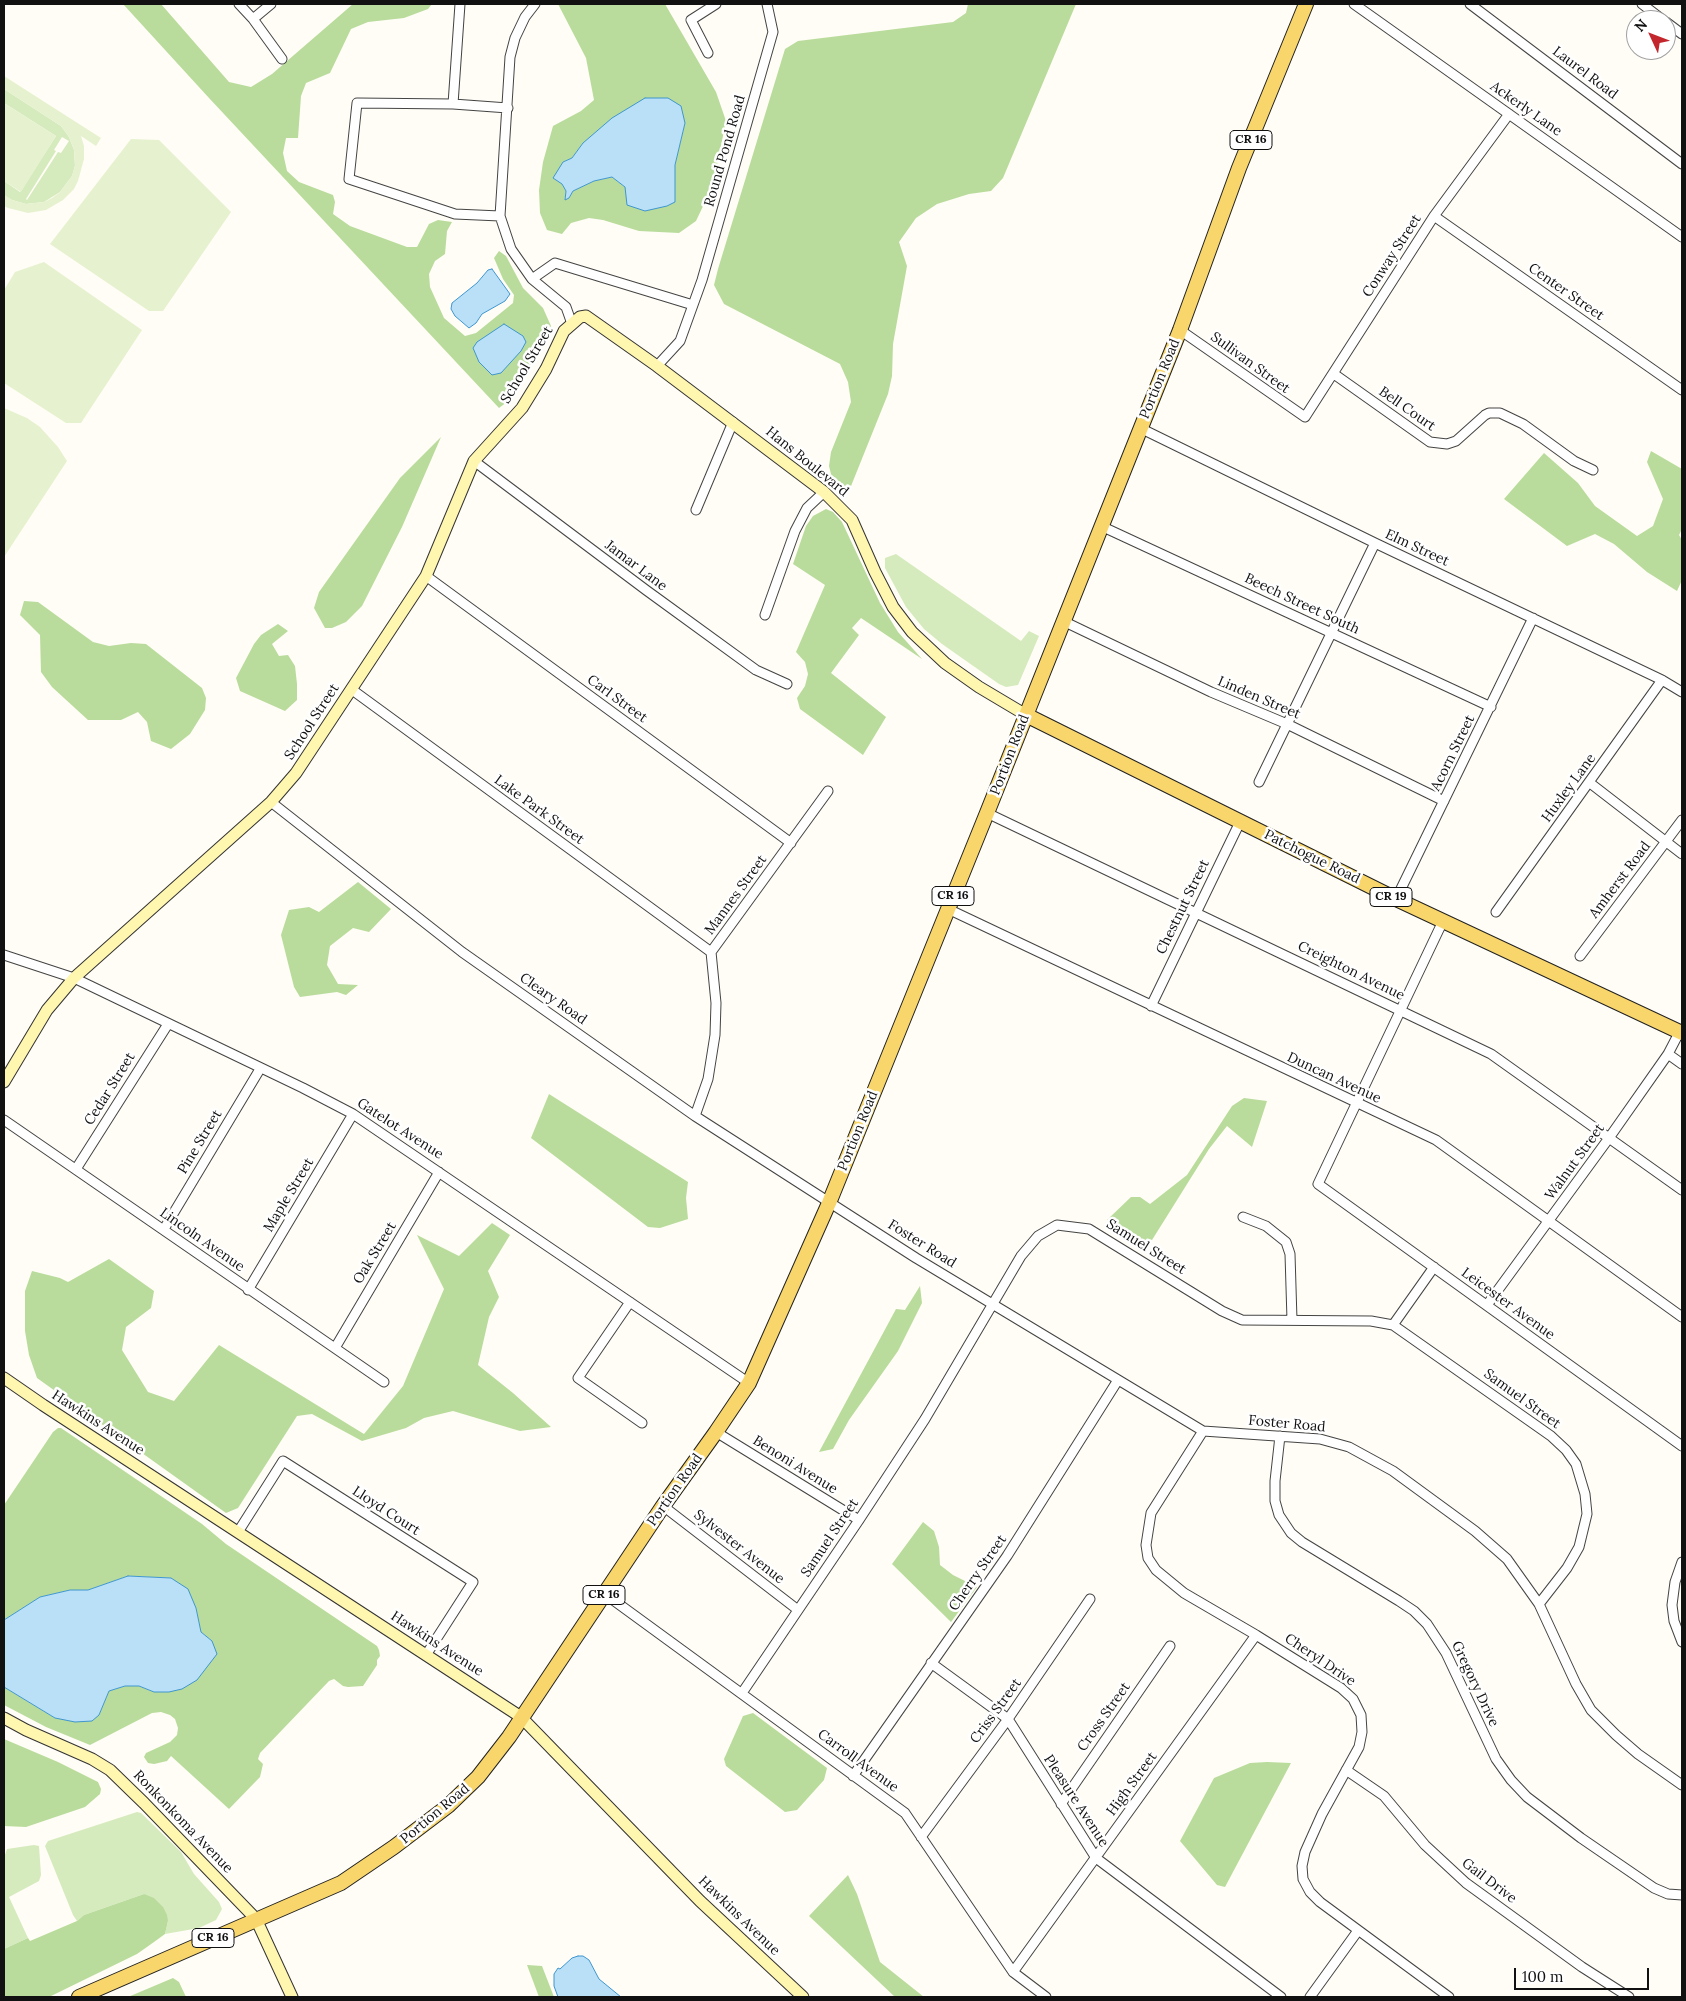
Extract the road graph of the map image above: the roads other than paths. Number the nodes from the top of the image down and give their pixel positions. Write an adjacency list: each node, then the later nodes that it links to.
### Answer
1 (239, 4): 10 (street)
2 (271, 4): 10 (street)
3 (460, 4): 13 (street)
4 (535, 4): 14 (street)
5 (716, 4): 11 (street)
6 (766, 4): 21 (street, Round Pond Road)
7 (1306, 4): 23 (main road, Portion Road / CR 16)
8 (1354, 4): 15 (street, Ackerly Lane)
9 (1470, 4): 16 (street, Laurel Road)
10 (253, 19): 12 (street)
11 (708, 53)
12 (282, 59)
13 (453, 104): 14 (street); 17 (street)
14 (508, 108): 17 (street)
15 (1509, 114): 18 (street, Conway Street); 19 (street, Ackerly Lane)
16 (1682, 164)
17 (500, 216): 20 (street)
18 (1434, 216): 25 (street, Conway Street); 26 (street, Center Street)
19 (1682, 236)
20 (532, 279): 21 (street); 22 (street)
21 (693, 305): 24 (street, Round Pond Road)
22 (572, 324): 24 (street, Hans Boulevard); 30 (street, School Street)
23 (1180, 330): 27 (street, Sullivan Street); 29 (main road, Portion Road / CR 16)
24 (656, 366): 28 (street, Hans Boulevard)
25 (1334, 374): 27 (street, Conway Street); 31 (street, Bell Court)
26 (1682, 390)
27 (1305, 417)
28 (733, 422): 32 (street, Hans Boulevard); 33 (street)
29 (1140, 428): 34 (main road, Portion Road / CR 16); 35 (street, Elm Street)
30 (474, 461): 36 (street, School Street); 42 (street, Jamar Lane)
31 (1593, 470)
32 (824, 492): 37 (street); 46 (street, Hans Boulevard)
33 (696, 510)
34 (1101, 526): 39 (main road, Portion Road / CR 16); 40 (street, Beech Street South)
35 (1375, 543): 38 (street, Elm Street); 40 (street)
36 (426, 576): 43 (street, School Street); 57 (street, Carl Street)
37 (765, 615)
38 (1533, 618): 41 (street, Elm Street); 45 (street, Acorn Street)
39 (1063, 621): 46 (main road, Portion Road / CR 16); 47 (street, Linden Street)
40 (1330, 632): 45 (street, Beech Street South); 47 (street)
41 (1662, 680): 44 (street, Elm Street); 49 (street, Huxley Lane)
42 (787, 684)
43 (351, 689): 51 (street, School Street); 64 (street, Lake Park Street)
44 (1682, 692)
45 (1491, 707): 52 (street, Acorn Street)
46 (1026, 715): 53 (main road, Portion Road / CR 16); 55 (main road, Patchogue Road / CR 19)
47 (1287, 724): 48 (street); 52 (street, Linden Street)
48 (1259, 782)
49 (1590, 783): 56 (street); 62 (street, Huxley Lane)
50 (828, 791): 57 (street, Mannes Street)
51 (271, 802): 67 (street, School Street); 78 (street, Cleary Road)
52 (1444, 802): 59 (street, Acorn Street)
53 (987, 813): 60 (main road, Portion Road / CR 16); 61 (street, Creighton Avenue)
54 (1682, 820): 56 (street, Amherst Road)
55 (1240, 822): 59 (main road, Patchogue Road / CR 19); 61 (street, Chestnut Street)
56 (1666, 842): 58 (street); 66 (street, Amherst Road)
57 (791, 843): 64 (street, Mannes Street)
58 (1682, 854)
59 (1396, 899): 63 (main road, Patchogue Road / CR 19)
60 (948, 909): 68 (street, Duncan Avenue); 84 (main road, Portion Road / CR 16)
61 (1196, 912): 68 (street, Chestnut Street); 69 (street, Creighton Avenue)
62 (1496, 912)
63 (1443, 921): 69 (street); 71 (main road, Patchogue Road / CR 19)
64 (711, 952): 78 (street, Mannes Street)
65 (4, 955): 67 (street, Gatelot Avenue)
66 (1580, 956)
67 (74, 978): 70 (street, Gatelot Avenue); 75 (street, School Street)
68 (1151, 1006): 76 (street, Duncan Avenue)
69 (1400, 1010): 76 (street); 80 (street, Creighton Avenue)
70 (168, 1024): 74 (street, Gatelot Avenue); 81 (street, Cedar Street)
71 (1681, 1032): 72 (street, Walnut Street)
72 (1668, 1054): 73 (street); 80 (street, Walnut Street)
73 (1682, 1064)
74 (260, 1069): 77 (street, Gatelot Avenue); 87 (street, Pine Street)
75 (4, 1082)
76 (1357, 1104): 86 (street, Duncan Avenue); 88 (street, Leicester Avenue)
77 (353, 1114): 82 (street, Gatelot Avenue); 89 (street, Maple Street)
78 (695, 1116): 84 (street, Cleary Road)
79 (4, 1120): 81 (street, Lincoln Avenue)
80 (1609, 1138): 83 (street, Creighton Avenue); 86 (street, Walnut Street)
81 (76, 1169): 87 (street, Lincoln Avenue)
82 (440, 1172): 90 (street, Gatelot Avenue); 96 (street, Oak Street)
83 (1682, 1190)
84 (830, 1202): 91 (street, Foster Road); 100 (main road, Portion Road / CR 16)
85 (1243, 1217): 94 (street)
86 (1549, 1221): 92 (street, Walnut Street); 93 (street, Duncan Avenue)
87 (164, 1230): 89 (street, Lincoln Avenue)
88 (1434, 1267): 92 (street, Leicester Avenue); 95 (street)
89 (248, 1290): 96 (street, Lincoln Avenue)
90 (630, 1302): 100 (street, Gatelot Avenue); 101 (street)
91 (993, 1303): 94 (street, Samuel Street); 98 (street, Foster Road); 107 (street, Samuel Street)
92 (1487, 1305): 105 (street, Leicester Avenue)
93 (1682, 1317)
94 (1292, 1320): 95 (street, Samuel Street)
95 (1393, 1325): 112 (street, Samuel Street)
96 (335, 1348): 99 (street, Lincoln Avenue)
97 (4, 1378): 108 (street, Hawkins Avenue)
98 (1118, 1380): 102 (street, Foster Road); 118 (street, Cherry Street)
99 (384, 1382)
100 (749, 1383): 103 (main road, Portion Road / CR 16)
101 (642, 1423)
102 (1203, 1431): 104 (street, Foster Road); 114 (street, Cheryl Drive)
103 (716, 1432): 106 (main road, Portion Road / CR 16); 107 (street, Benoni Avenue)
104 (1280, 1436): 112 (street, Foster Road); 129 (street, Gregory Drive)
105 (1681, 1443)
106 (663, 1506): 110 (main road, Portion Road / CR 16); 113 (street, Sylvester Avenue)
107 (859, 1520): 113 (street, Samuel Street)
108 (238, 1532): 117 (street, Hawkins Avenue); 117 (street, Lloyd Court)
109 (1682, 1562): 115 (street)
110 (605, 1594): 119 (street, Carroll Avenue); 120 (main road, Portion Road / CR 16)
111 (1090, 1599): 122 (street, Criss Street)
112 (1539, 1604): 125 (street, Foster Road)
113 (798, 1610): 119 (street, Samuel Street)
114 (1256, 1634): 123 (street, Cheryl Drive); 128 (street, High Street)
115 (1682, 1642)
116 (1170, 1646): 126 (street, Cross Street)
117 (426, 1655): 120 (street, Hawkins Avenue)
118 (931, 1663): 122 (street, Pleasure Avenue); 124 (street, Cherry Street)
119 (742, 1693): 124 (street, Carroll Avenue)
120 (521, 1717): 130 (main road, Portion Road / CR 16); 135 (street, Hawkins Avenue)
121 (4, 1718): 130 (street, Ronkonkoma Avenue)
122 (1008, 1720): 126 (street, Pleasure Avenue); 127 (street, Criss Street)
123 (1346, 1770): 131 (street, Cheryl Drive); 140 (street, Gail Drive)
124 (853, 1776): 127 (street, Carroll Avenue)
125 (1682, 1785)
126 (1061, 1804): 128 (street, Pleasure Avenue)
127 (921, 1837): 132 (street, Carroll Avenue)
128 (1096, 1858): 132 (street, High Street); 137 (street, Pleasure Avenue)
129 (1682, 1895)
130 (256, 1919): 133 (main road, Portion Road / CR 16); 134 (street, Ronkonkoma Avenue)
131 (1357, 1932): 138 (street); 139 (street, Cheryl Drive)
132 (1013, 1972): 136 (street, Carroll Avenue)
133 (79, 1997)
134 (292, 1997)
135 (803, 1997)
136 (1046, 1997)
137 (1281, 1997)
138 (1310, 1997)
139 (1449, 1997)
140 (1629, 1997)

